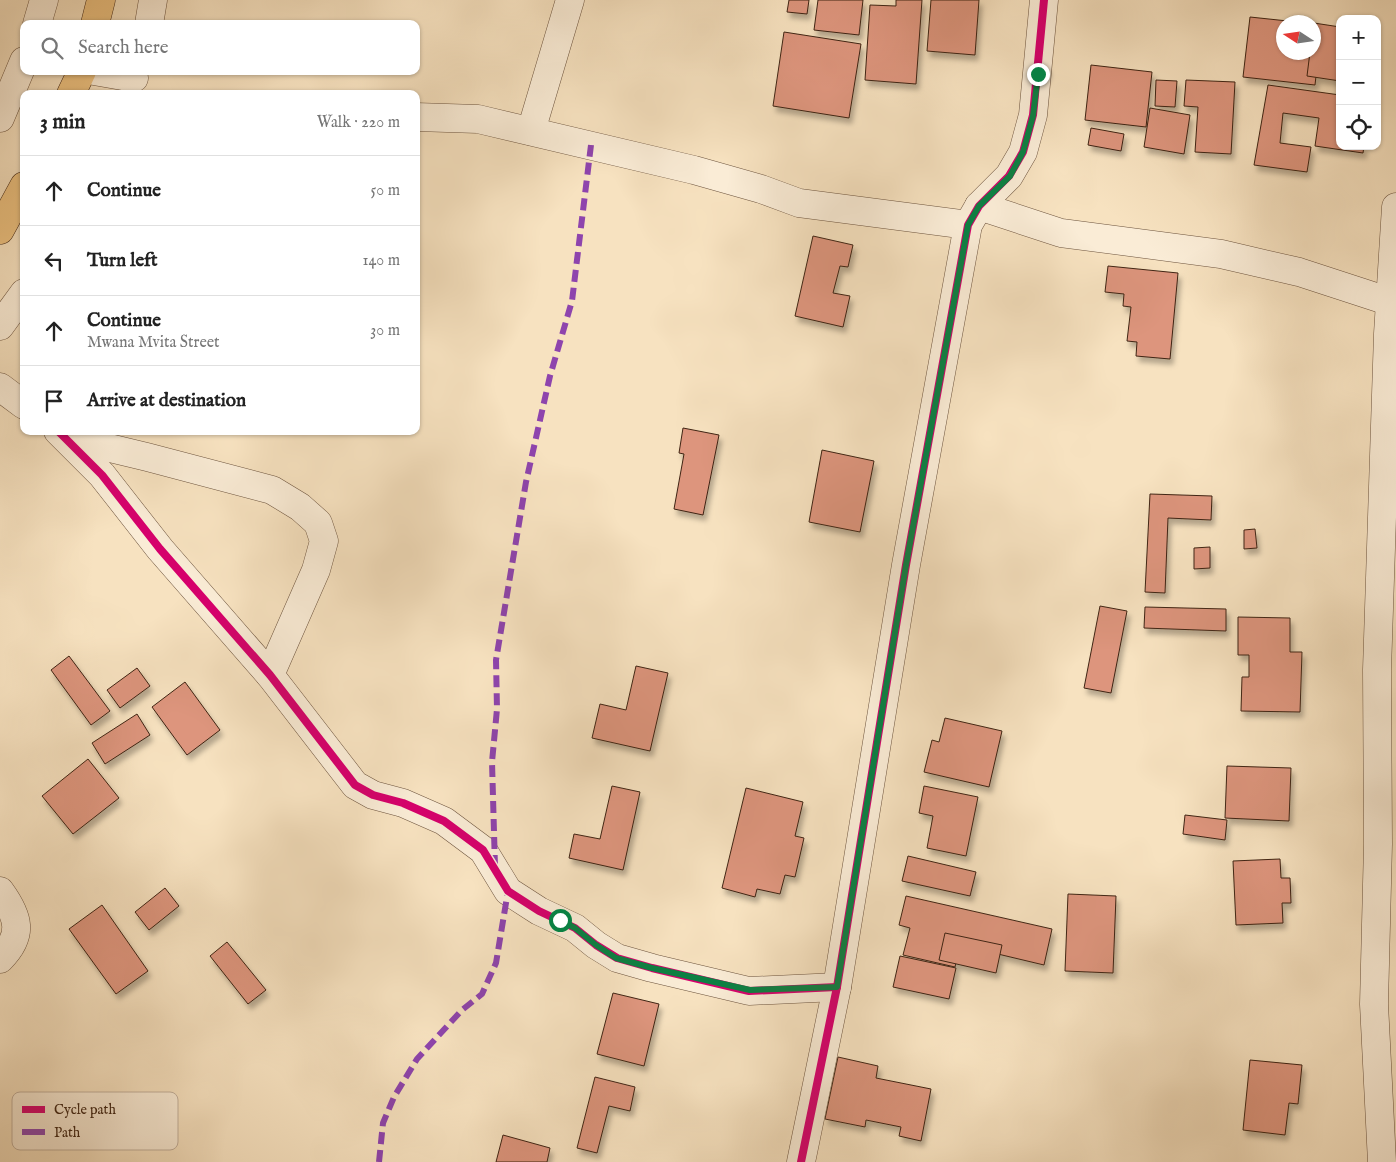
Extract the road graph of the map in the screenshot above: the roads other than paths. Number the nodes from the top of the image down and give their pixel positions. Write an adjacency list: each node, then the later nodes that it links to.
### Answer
1 (44, 0): 6 (street)
2 (101, 0): 7 (main road)
3 (153, 0): 8 (street)
4 (570, 0): 16 (street)
5 (1044, 0): 19 (street)
6 (37, 20)
7 (96, 20)
8 (149, 20)
9 (20, 70): 15 (street)
10 (80, 75): 13 (main road)
11 (109, 75): 12 (street)
12 (132, 81)
13 (73, 90)
14 (420, 117): 16 (street)
15 (0, 118)
16 (531, 131): 19 (street)
17 (20, 193): 20 (main road)
18 (1396, 207): 22 (street)
19 (974, 216): 22 (street); 31 (street)
20 (0, 230)
21 (20, 298): 23 (street)
22 (1391, 302): 24 (street)
23 (0, 326)
24 (1392, 335): 33 (street)
25 (0, 387): 26 (street)
26 (20, 402)
27 (63, 435): 28 (street); 28 (street)
28 (270, 675): 31 (street)
29 (0, 891): 30 (street)
30 (0, 960)
31 (837, 987): 32 (street)
32 (800, 1162)
33 (1382, 1162)

